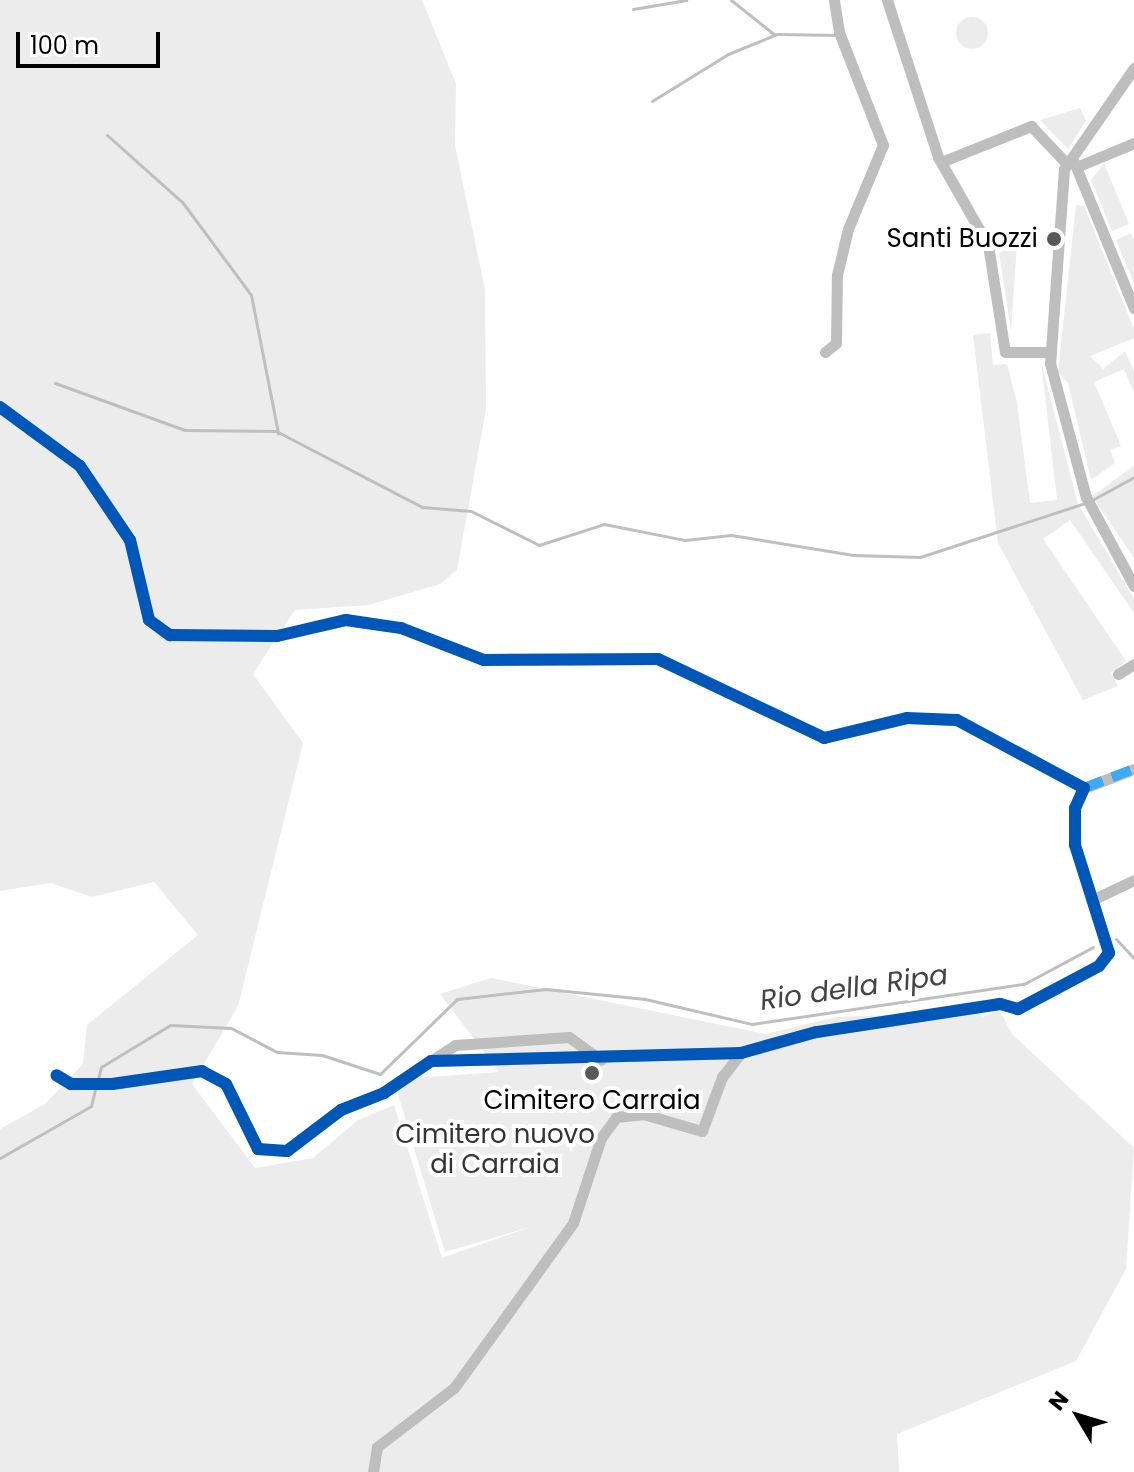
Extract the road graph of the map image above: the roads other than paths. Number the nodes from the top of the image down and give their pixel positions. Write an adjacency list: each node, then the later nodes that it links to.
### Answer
1 (834, 0): 8 (street)
2 (887, 0): 5 (street)
3 (1134, 68): 6 (street)
4 (1134, 143): 6 (street)
5 (946, 160): 6 (street); 9 (street)
6 (1076, 167): 7 (street); 9 (street)
7 (1134, 308)
8 (825, 352)
9 (1051, 352): 11 (street)
10 (0, 407): 15 (street)
11 (1134, 586)
12 (1134, 664): 13 (street)
13 (1118, 674)
14 (1134, 769): 15 (street)
15 (1084, 788): 17 (street)
16 (1134, 880): 17 (street)
17 (1094, 899): 19 (street)
18 (527, 1040): 20 (street); 21 (street); 22 (street)
19 (741, 1053): 20 (street); 24 (street)
20 (601, 1060): 22 (street)
21 (431, 1061): 22 (street); 23 (street)
22 (528, 1062)
23 (56, 1075)
24 (373, 1472)

